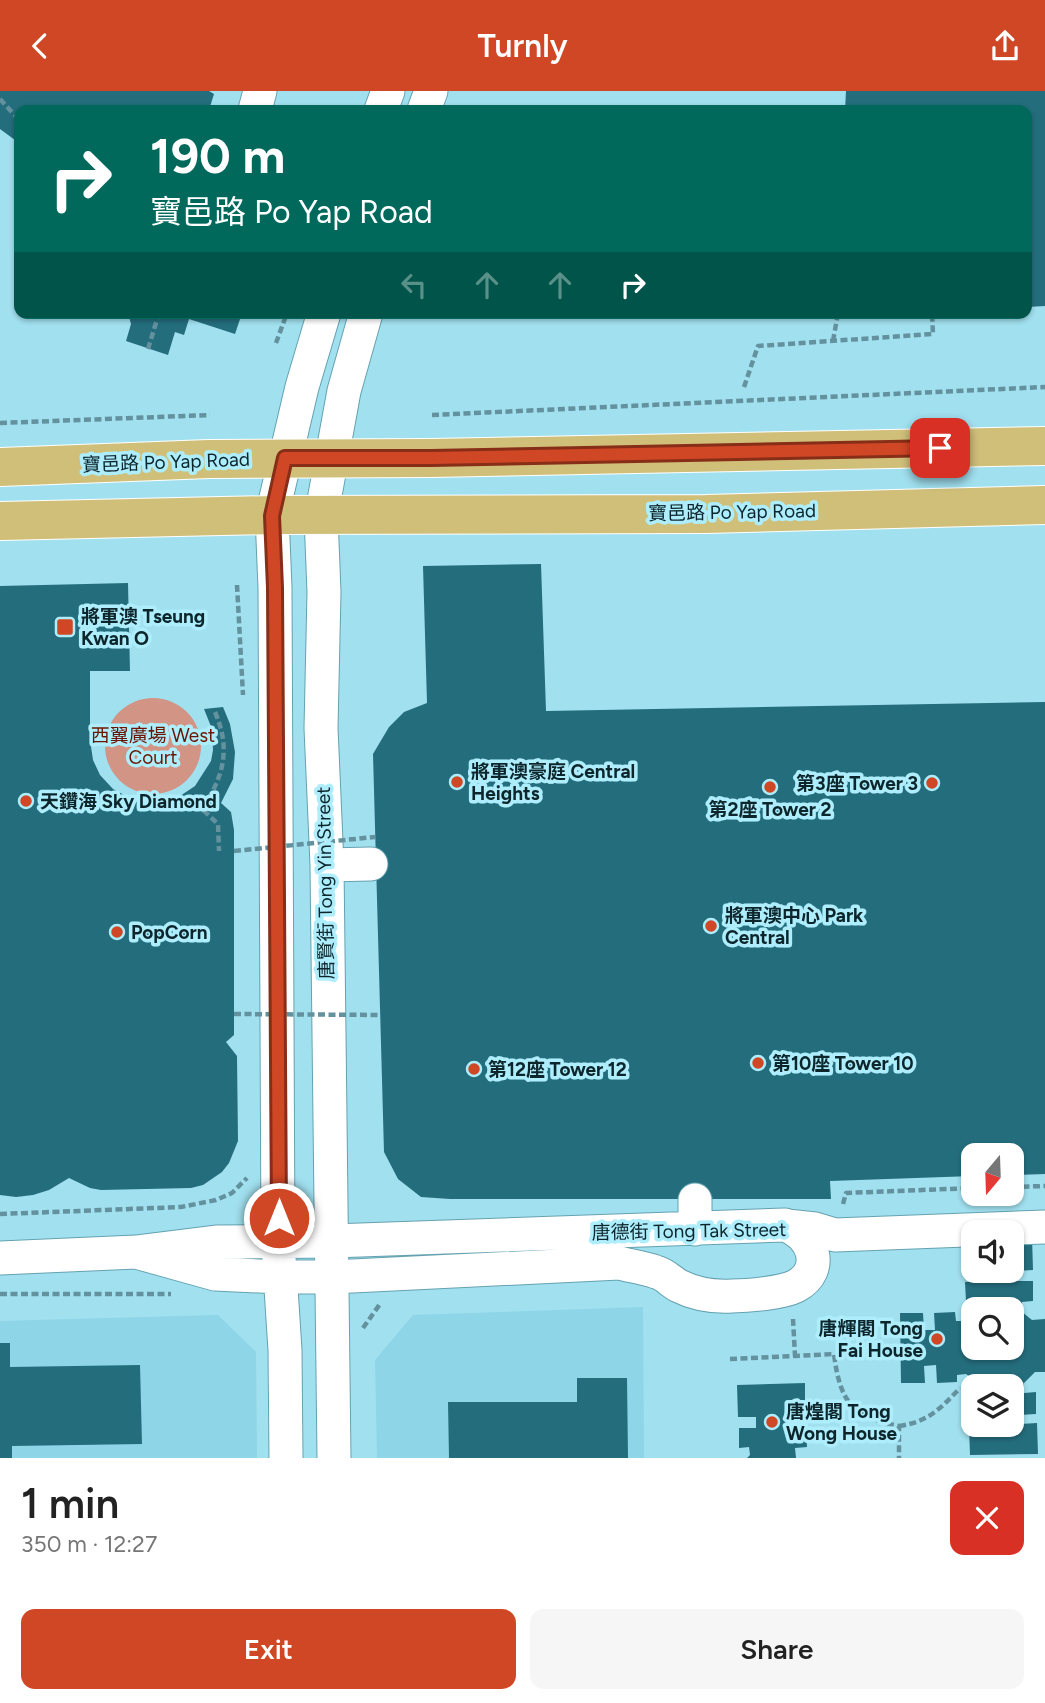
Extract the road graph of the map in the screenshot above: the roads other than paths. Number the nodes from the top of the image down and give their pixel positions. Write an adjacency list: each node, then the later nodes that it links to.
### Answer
1 (322, 319): 4 (street)
2 (364, 319): 5 (street, 唐賢街 Tong Yin Street)
3 (1045, 446): 5 (main road, 寶邑路 Po Yap Road)
4 (285, 458): 5 (main road, 寶邑路 Po Yap Road); 6 (main road, 寶邑路 Po Yap Road); 8 (street)
5 (330, 458): 9 (street, 唐賢街 Tong Yin Street)
6 (0, 467)
7 (1045, 505): 9 (main road, 寶邑路 Po Yap Road)
8 (272, 516): 9 (main road, 寶邑路 Po Yap Road); 10 (main road, 寶邑路 Po Yap Road); 17 (street)
9 (321, 517): 12 (street, 唐賢街 Tong Yin Street)
10 (0, 521)
11 (373, 851): 12 (street)
12 (327, 865): 16 (street, 唐賢街 Tong Yin Street)
13 (839, 1219): 14 (street); 15 (street); 20 (street)
14 (785, 1225): 16 (street, 唐德街 Tong Tak Street); 20 (street, 唐德街 Tong Tak Street)
15 (1045, 1227)
16 (331, 1241): 17 (street, 唐德街 Tong Tak Street); 22 (street, 唐賢街 Tong Yin Street)
17 (278, 1242): 18 (street, 唐德街 Tong Tak Street); 21 (street)
18 (136, 1251): 19 (street, 唐德街 Tong Tak Street); 21 (street, 唐德街 Tong Tak Street)
19 (0, 1258)
20 (812, 1266): 22 (street, 唐德街 Tong Tak Street)
21 (281, 1277): 22 (street, 唐德街 Tong Tak Street); 23 (street)
22 (332, 1277): 24 (street, 唐賢街 Tong Yin Street)
23 (286, 1458)
24 (334, 1458)

